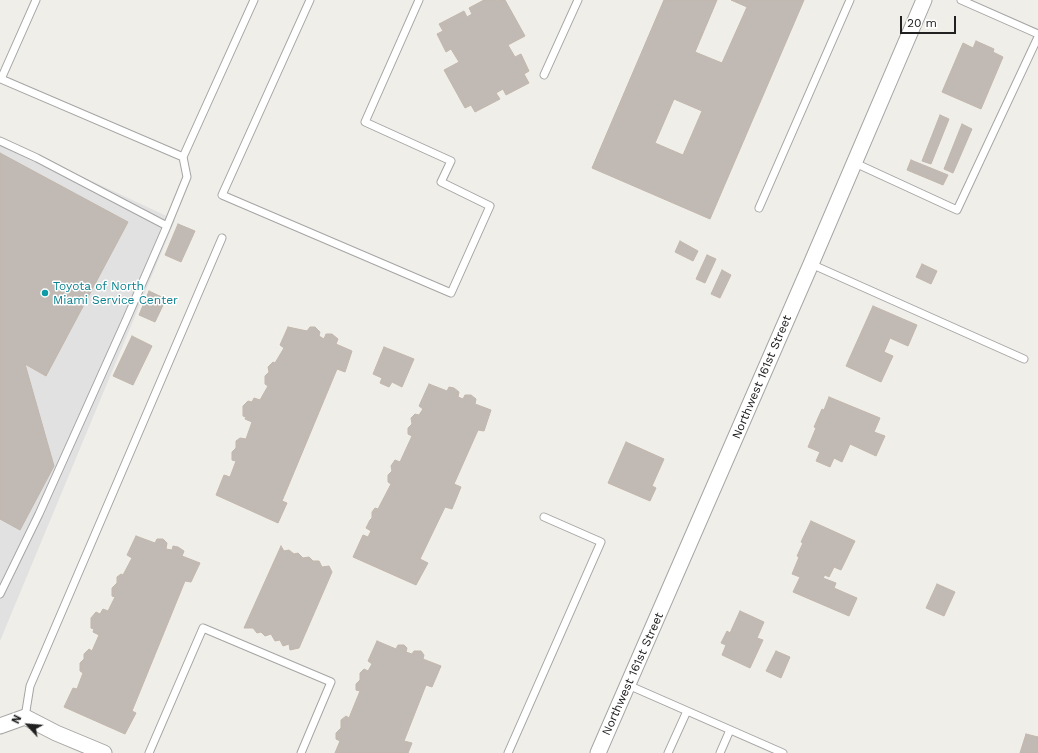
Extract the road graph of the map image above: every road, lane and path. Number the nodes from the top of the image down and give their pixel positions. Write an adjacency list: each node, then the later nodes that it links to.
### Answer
1 (36, 0): 12 (lane)
2 (254, 0): 14 (lane)
3 (310, 0): 4 (lane)
4 (420, 0)
5 (578, 0): 11 (lane)
6 (850, 0): 16 (lane)
7 (924, 0): 15 (street, Northwest 161st Street)
8 (961, 0): 9 (lane)
9 (1038, 34)
10 (1038, 37): 15 (lane)
11 (544, 75)
12 (1, 79): 14 (lane)
13 (0, 142): 17 (lane)
14 (183, 157): 17 (lane)
15 (855, 163): 19 (street, Northwest 161st Street)
16 (759, 208)
17 (167, 226): 22 (lane)
18 (222, 238): 25 (lane)
19 (811, 264): 20 (lane); 23 (street, Northwest 161st Street)
20 (1024, 359)
21 (544, 518): 31 (lane)
22 (0, 594)
23 (628, 685): 24 (lane); 32 (street, Northwest 161st Street)
24 (687, 711): 27 (lane); 33 (lane)
25 (25, 717): 26 (street); 28 (street)
26 (0, 726)
27 (730, 730): 34 (lane); 35 (lane)
28 (104, 753)
29 (149, 753): 30 (lane)
30 (301, 753)
31 (508, 753)
32 (598, 753)
33 (668, 753)
34 (720, 753)
35 (783, 753)

